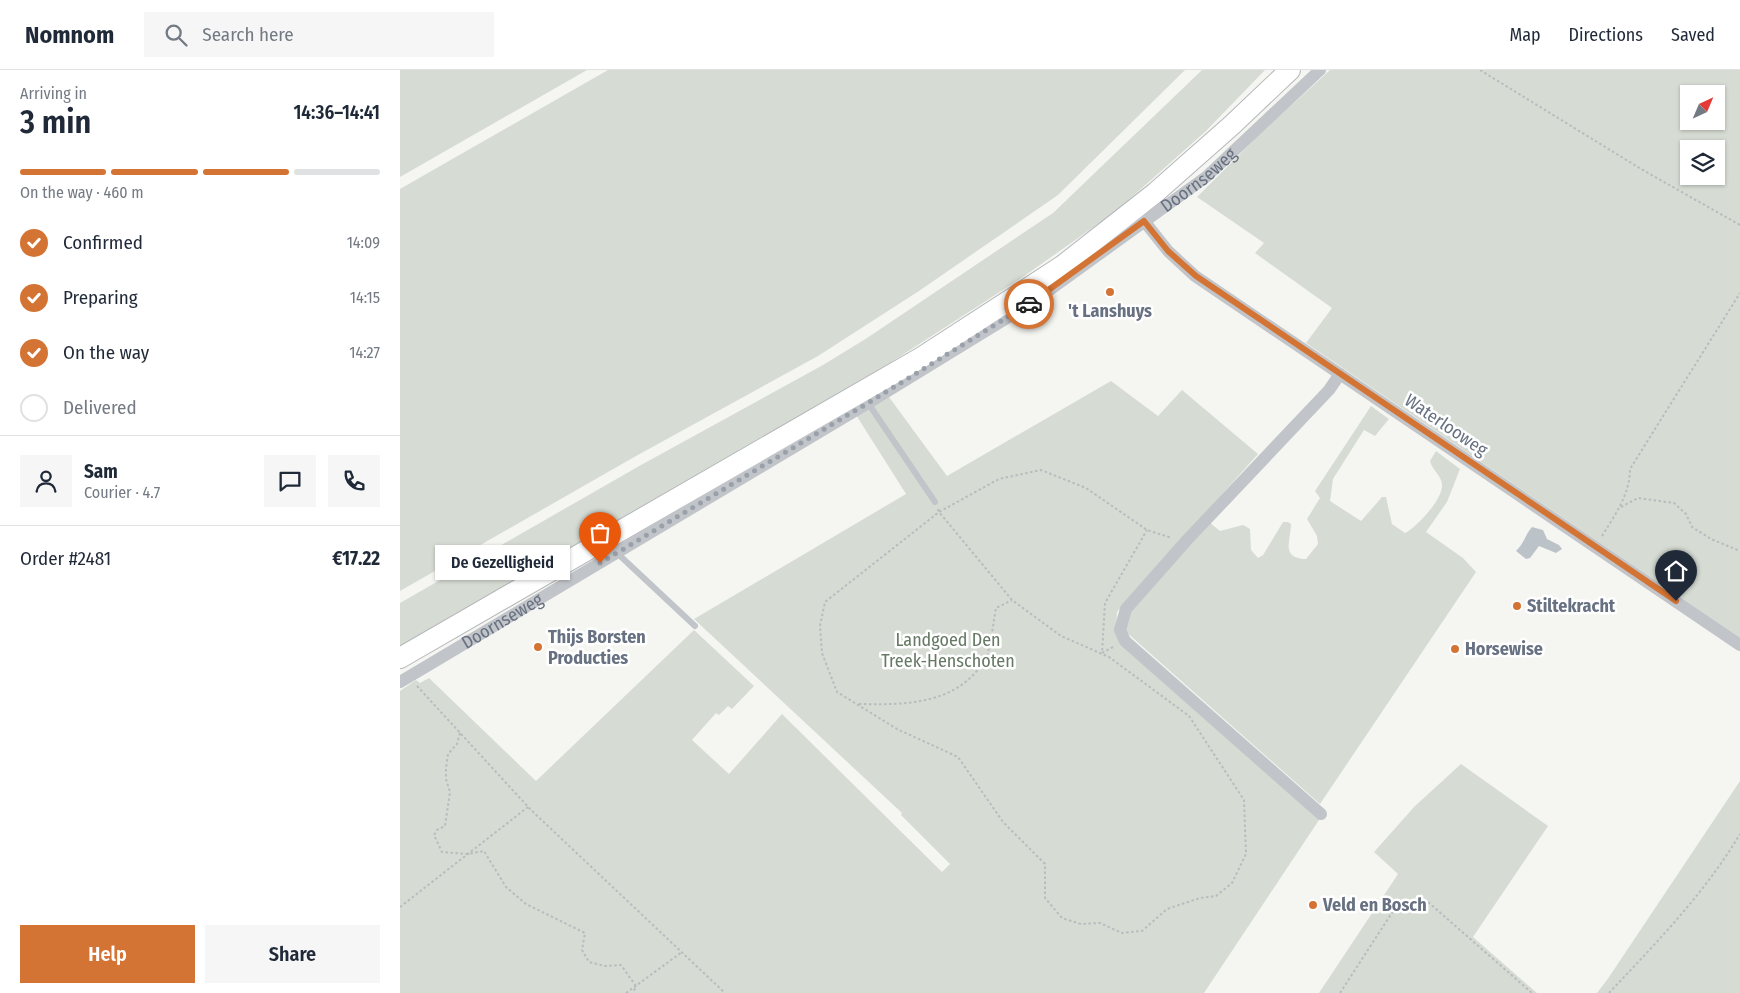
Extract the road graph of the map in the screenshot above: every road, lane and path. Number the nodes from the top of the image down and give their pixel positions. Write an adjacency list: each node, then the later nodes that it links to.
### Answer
1 (1290, 70): 22 (main road, Doornseweg)
2 (1320, 70): 4 (street, Doornseweg)
3 (1480, 70): 5 (path)
4 (1144, 221): 7 (street, Waterlooweg); 8 (street, Doornseweg)
5 (1740, 225)
6 (1740, 293): 10 (path)
7 (1340, 374): 13 (street); 14 (street, Waterlooweg)
8 (868, 403): 9 (lane); 16 (street, Doornseweg)
9 (936, 502)
10 (1619, 507): 14 (path); 15 (path)
11 (939, 512): 12 (path); 17 (path); 23 (path)
12 (1147, 530): 13 (path); 21 (path)
13 (1187, 540): 19 (street)
14 (1596, 547): 20 (street, Waterlooweg)
15 (1740, 550)
16 (616, 553): 18 (lane); 22 (street, Doornseweg)
17 (1012, 600): 21 (path); 23 (path)
18 (695, 626)
19 (1124, 640): 21 (path); 26 (street)
20 (1740, 645)
21 (1102, 653): 23 (path)
22 (403, 672): 24 (path)
23 (858, 704)
24 (460, 733): 25 (path); 28 (path)
25 (528, 806): 28 (path); 30 (path)
26 (1321, 814)
27 (1740, 834): 37 (path)
28 (467, 854): 29 (path); 31 (path)
29 (400, 907)
30 (682, 952): 31 (path); 34 (path)
31 (636, 986): 32 (path); 33 (path)
32 (626, 993)
33 (634, 993)
34 (725, 993)
35 (1340, 993): 36 (path)
36 (1532, 993)
37 (1609, 993)

